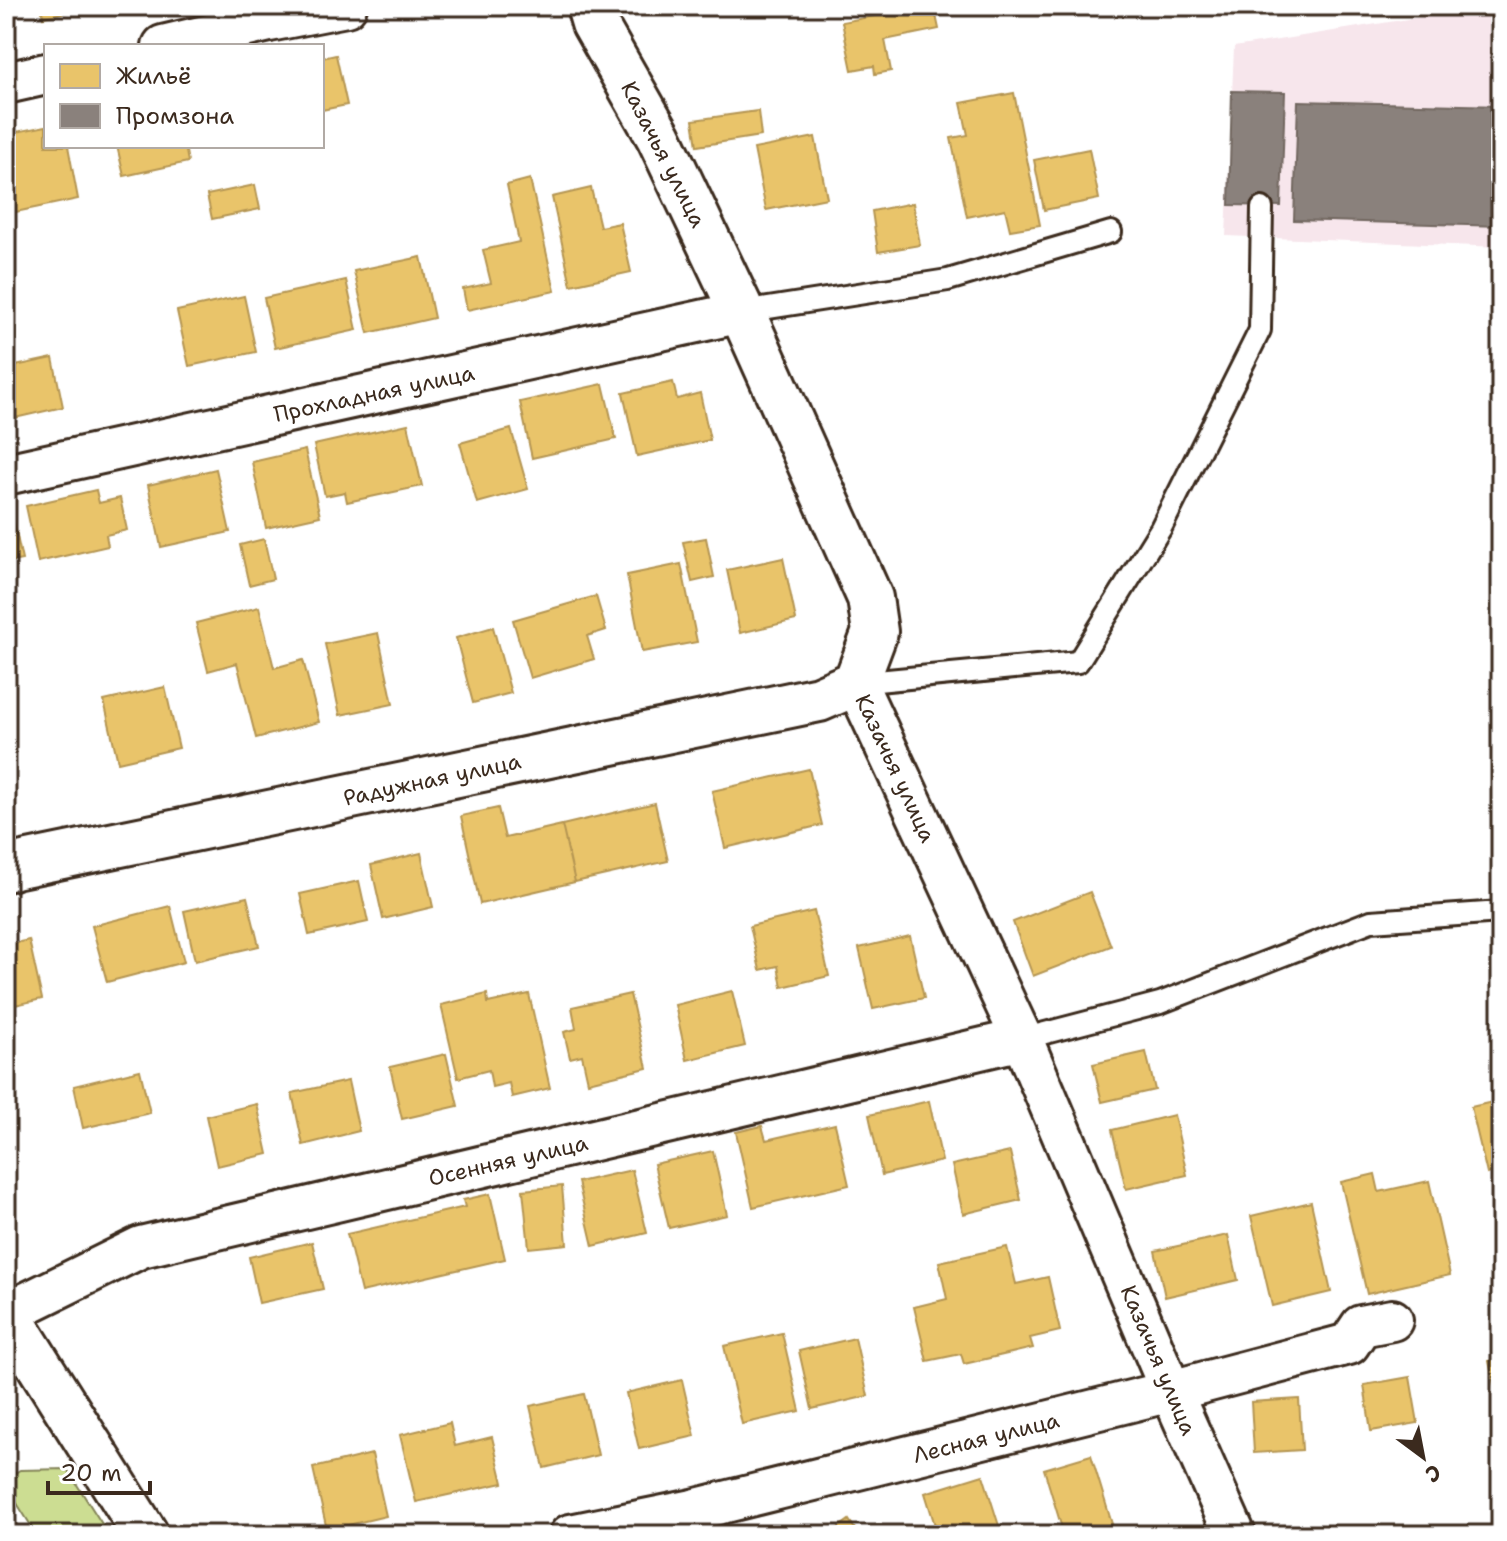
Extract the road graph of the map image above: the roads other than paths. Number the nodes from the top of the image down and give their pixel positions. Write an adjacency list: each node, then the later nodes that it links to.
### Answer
1 (346, 6): 3 (street)
2 (589, 6): 8 (main road, Казачья улица)
3 (171, 44)
4 (44, 74): 5 (street)
5 (6, 83)
6 (1262, 208): 10 (lane)
7 (1111, 232): 8 (lane)
8 (742, 312): 9 (street, Прохладная улица); 10 (main road, Казачья улица)
9 (6, 474)
10 (856, 683): 11 (main road, Радужная улица); 13 (street, Казачья улица)
11 (6, 869)
12 (1501, 912): 13 (lane)
13 (1022, 1039): 14 (street, Осенняя улица); 16 (street, Казачья улица)
14 (6, 1312): 18 (main road)
15 (1392, 1320): 16 (street, Лесная улица)
16 (1171, 1391): 17 (street, Лесная улица); 20 (street, Казачья улица)
17 (701, 1522): 19 (street, Лесная улица)
18 (146, 1535)
19 (570, 1535)
20 (1235, 1535)

